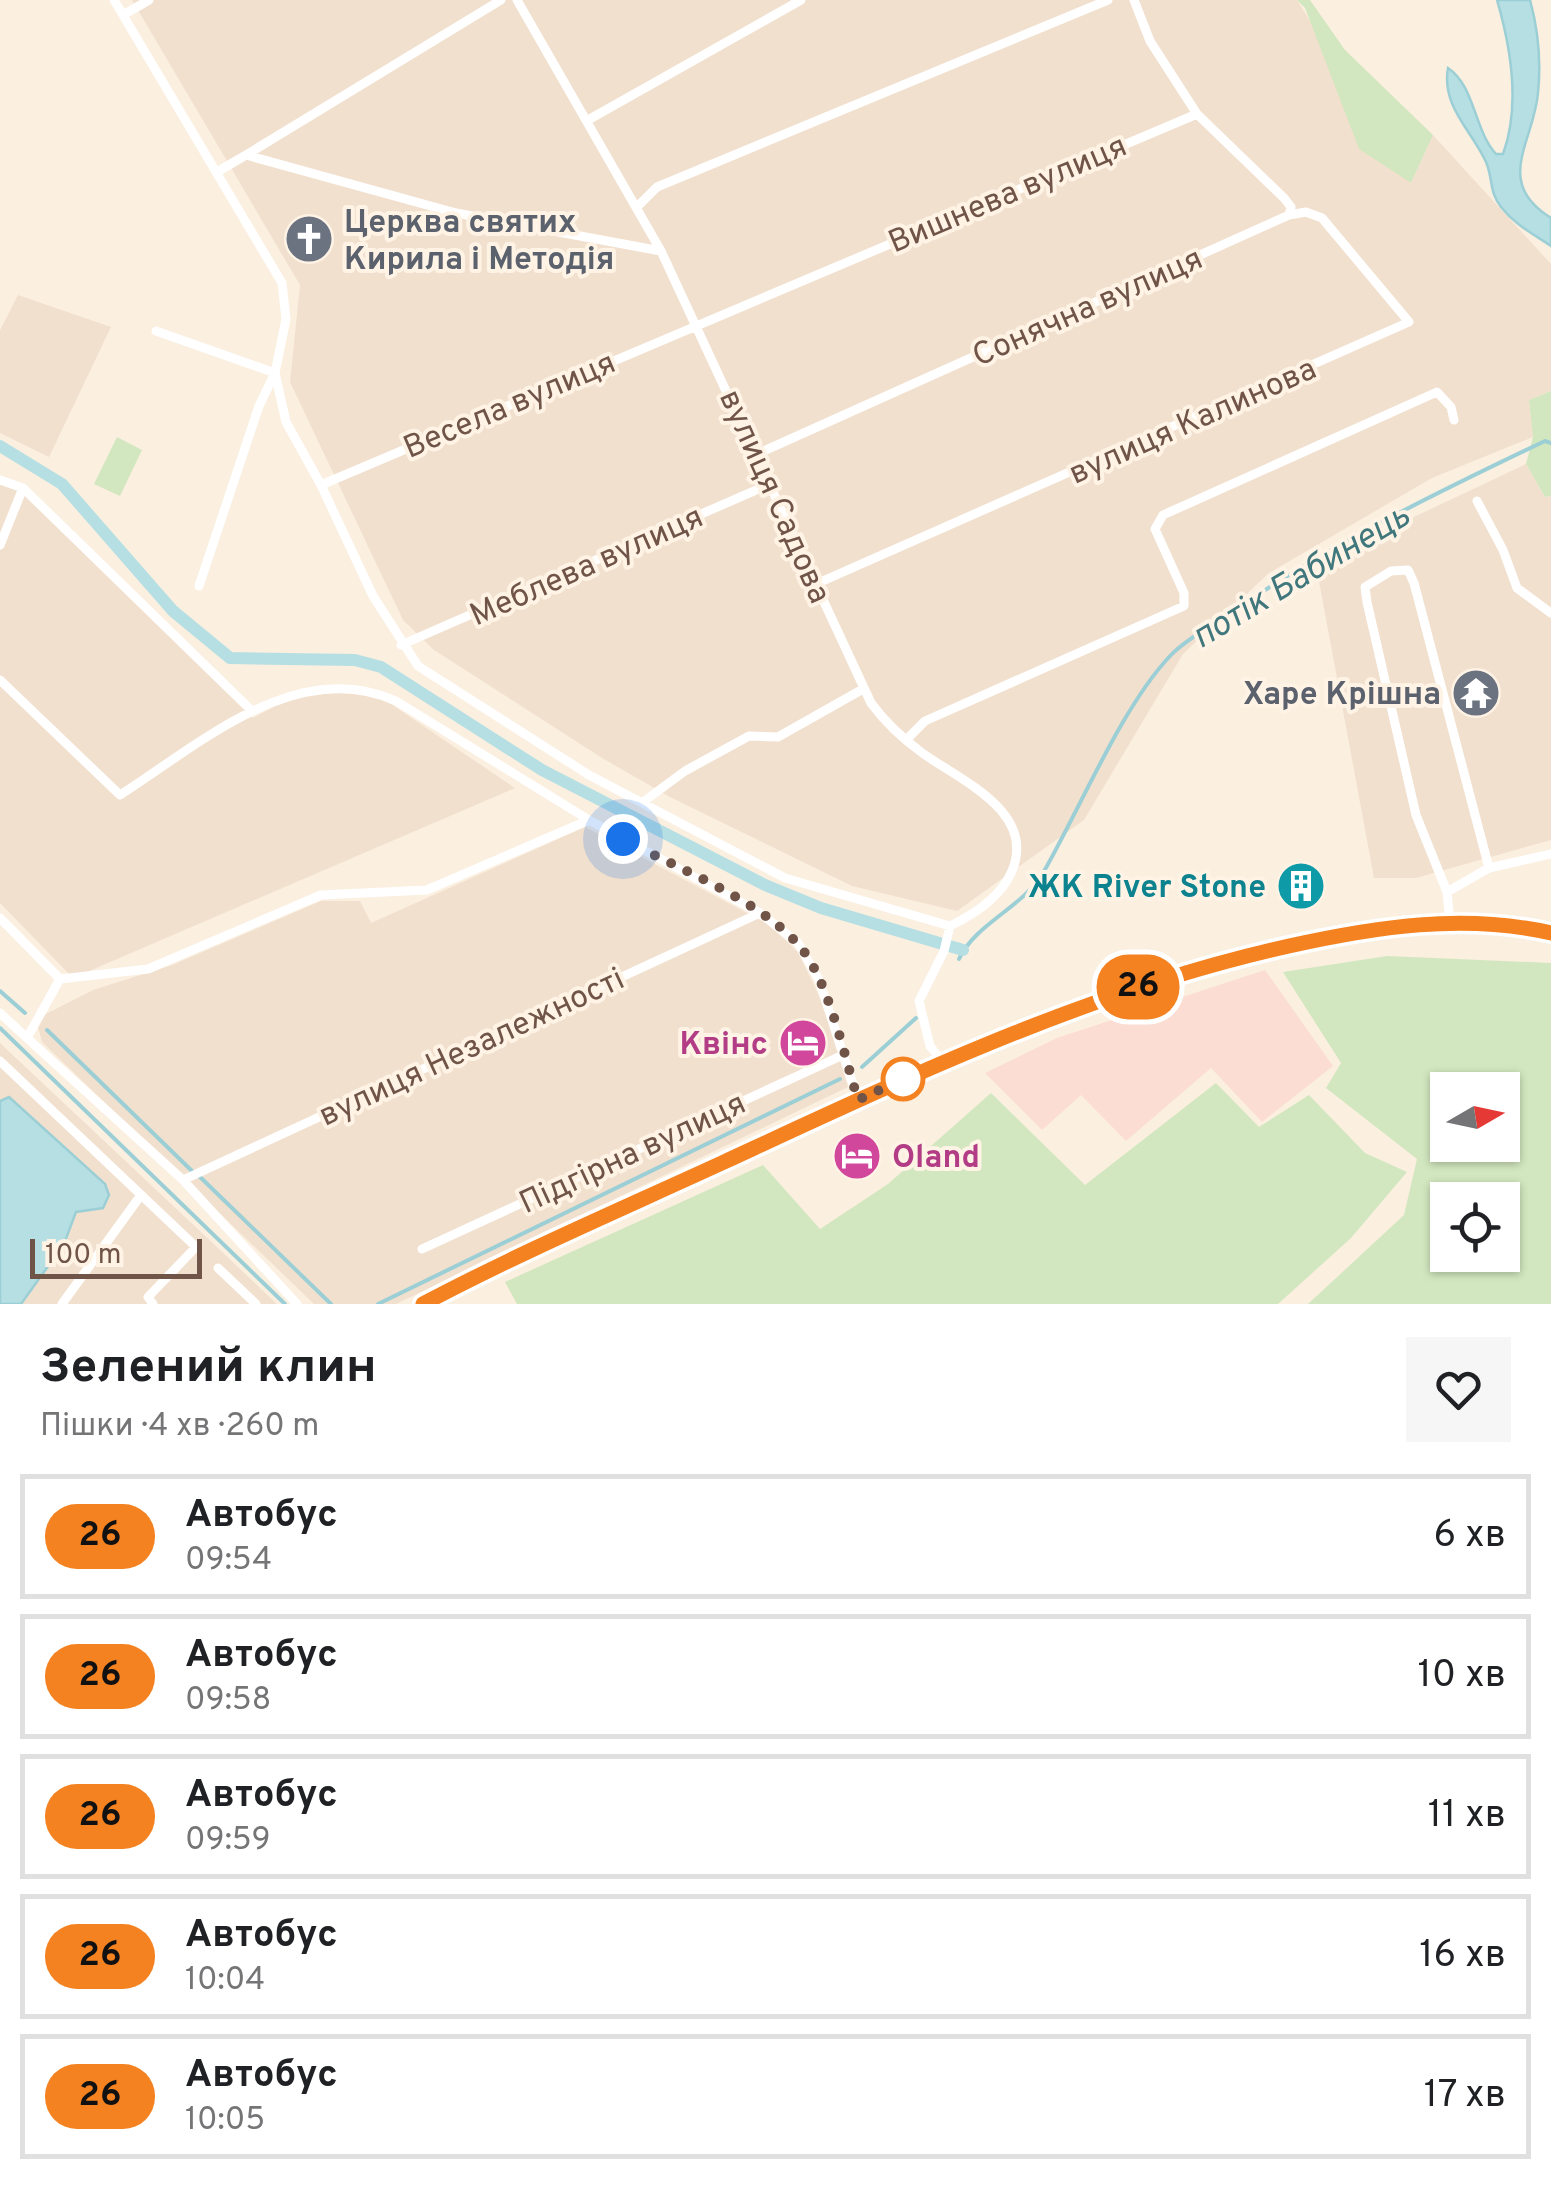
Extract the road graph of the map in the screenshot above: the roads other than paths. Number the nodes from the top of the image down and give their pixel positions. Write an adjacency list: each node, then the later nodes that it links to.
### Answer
1 (114, 0): 8 (street)
2 (149, 0): 8 (street)
3 (501, 0): 11 (street)
4 (517, 0): 10 (street, вулиця Садова)
5 (801, 0): 10 (street)
6 (1108, 0): 13 (street)
7 (1134, 0): 9 (street)
8 (123, 15): 12 (street)
9 (1196, 114): 14 (street); 16 (street, Вишнева вулиця)
10 (588, 120): 13 (street, вулиця Садова)
11 (246, 155): 12 (street); 15 (street)
12 (217, 172): 18 (street)
13 (638, 206): 15 (street, вулиця Садова)
14 (1289, 215): 20 (street, Сонячна вулиця); 27 (street, вулиця Калинова)
15 (660, 251): 16 (street, вулиця Садова)
16 (696, 323): 20 (street, вулиця Садова); 23 (street, Весела вулиця)
17 (156, 331): 18 (street)
18 (275, 373): 23 (street); 28 (street)
19 (1454, 420): 34 (street)
20 (757, 454): 22 (street, вулиця Садова)
21 (0, 480): 24 (street)
22 (770, 484): 27 (street, вулиця Садова); 30 (street, Меблева вулиця)
23 (321, 485): 30 (street)
24 (23, 488): 26 (street); 33 (street)
25 (1477, 501): 29 (street)
26 (0, 545)
27 (816, 584): 32 (street, вулиця Садова)
28 (199, 586)
29 (1551, 612)
30 (401, 645): 35 (street)
31 (0, 680): 33 (street)
32 (863, 689): 34 (street, вулиця Садова); 35 (street)
33 (252, 711): 36 (street)
34 (906, 740): 43 (street, вулиця Садова)
35 (643, 802): 43 (street)
36 (589, 820): 40 (street); 45 (street)
37 (1551, 854): 38 (street)
38 (1490, 868): 39 (street); 39 (street)
39 (1446, 892): 42 (street)
40 (760, 913): 48 (street); 52 (street, вулиця Незалежності)
41 (0, 918): 45 (street)
42 (1450, 923): 44 (main road); 50 (main road)
43 (948, 931): 50 (street)
44 (1551, 933)
45 (60, 979): 47 (street)
46 (0, 1013): 47 (street)
47 (26, 1038): 52 (street)
48 (843, 1054): 51 (street); 54 (street, Підгірна вулиця)
49 (0, 1061): 53 (street)
50 (942, 1061): 51 (main road)
51 (858, 1100): 60 (main road)
52 (183, 1180): 59 (street)
53 (141, 1194): 56 (street); 57 (street)
54 (422, 1248)
55 (218, 1268): 58 (street)
56 (62, 1304)
57 (153, 1304)
58 (256, 1304)
59 (296, 1304)
60 (423, 1304)

